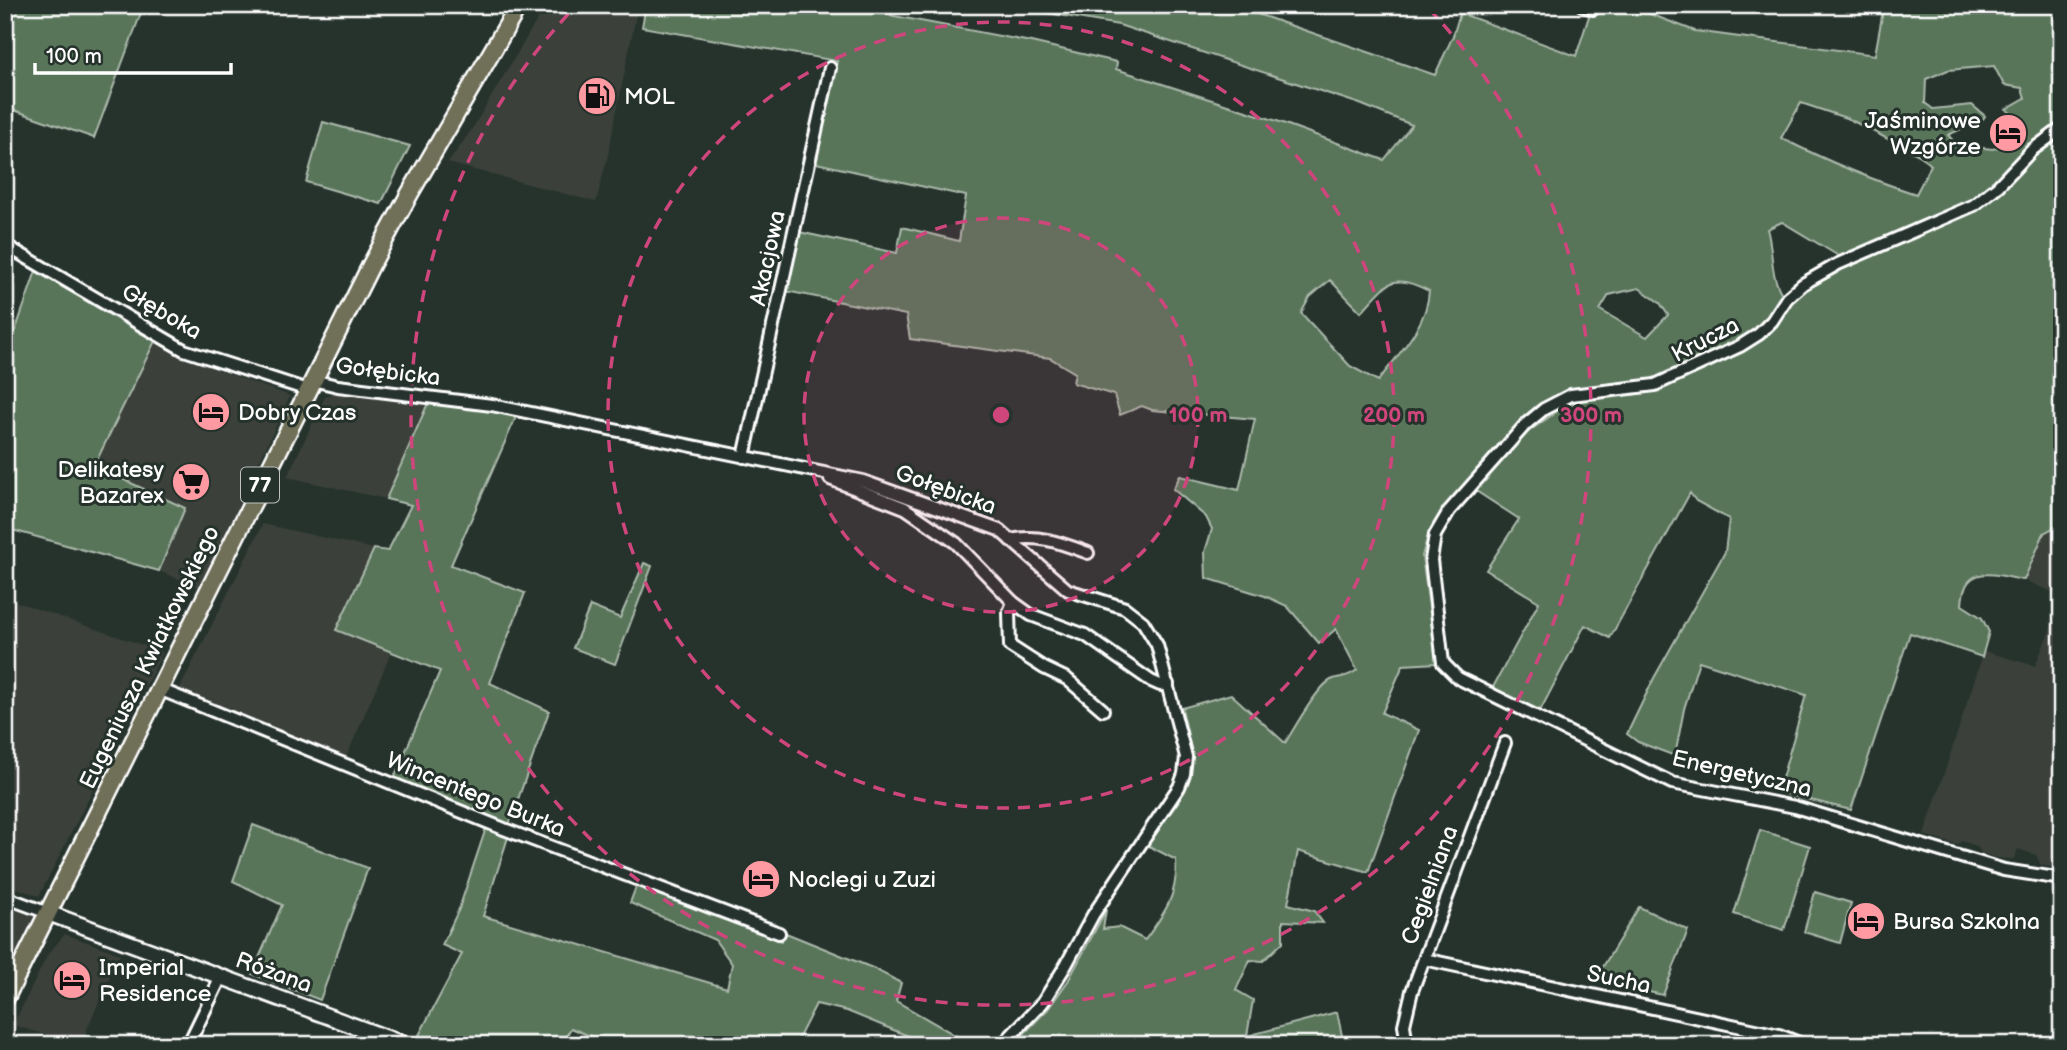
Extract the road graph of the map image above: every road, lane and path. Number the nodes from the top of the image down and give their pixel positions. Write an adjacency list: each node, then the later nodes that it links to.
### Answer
1 (519, 5): 7 (main road, Eugeniusza Kwiatkowskiego / 77)
2 (1582, 5): 3 (street)
3 (1593, 9)
4 (830, 68): 8 (street, Akacjowa)
5 (2062, 128): 13 (street, Krucza)
6 (5, 245): 7 (street, Głęboka)
7 (310, 385): 8 (street, Gołębicka); 15 (main road, Eugeniusza Kwiatkowskiego / 77)
8 (744, 457): 9 (street, Gołębicka)
9 (812, 470): 10 (street, Gołębicka); 12 (street)
10 (1010, 540): 11 (street); 14 (street, Gołębicka)
11 (1088, 553)
12 (1013, 602): 14 (street); 16 (street)
13 (1438, 610): 18 (street, Energetyczna)
14 (1168, 684): 27 (street, Gołębicka)
15 (159, 689): 20 (main road, Eugeniusza Kwiatkowskiego / 77); 21 (street, Wincentego Burka)
16 (1103, 710)
17 (1505, 743): 22 (street, Cegielniana)
18 (2062, 880)
19 (5, 897): 20 (street)
20 (48, 913): 23 (street, Różana); 24 (main road, Eugeniusza Kwiatkowskiego / 77)
21 (779, 933)
22 (1424, 960): 28 (street, Cegielniana); 29 (street, Sucha)
23 (221, 977): 25 (street, Różana); 26 (street)
24 (5, 999)
25 (404, 1044)
26 (188, 1045)
27 (1002, 1045)
28 (1406, 1045)
29 (1804, 1045)

